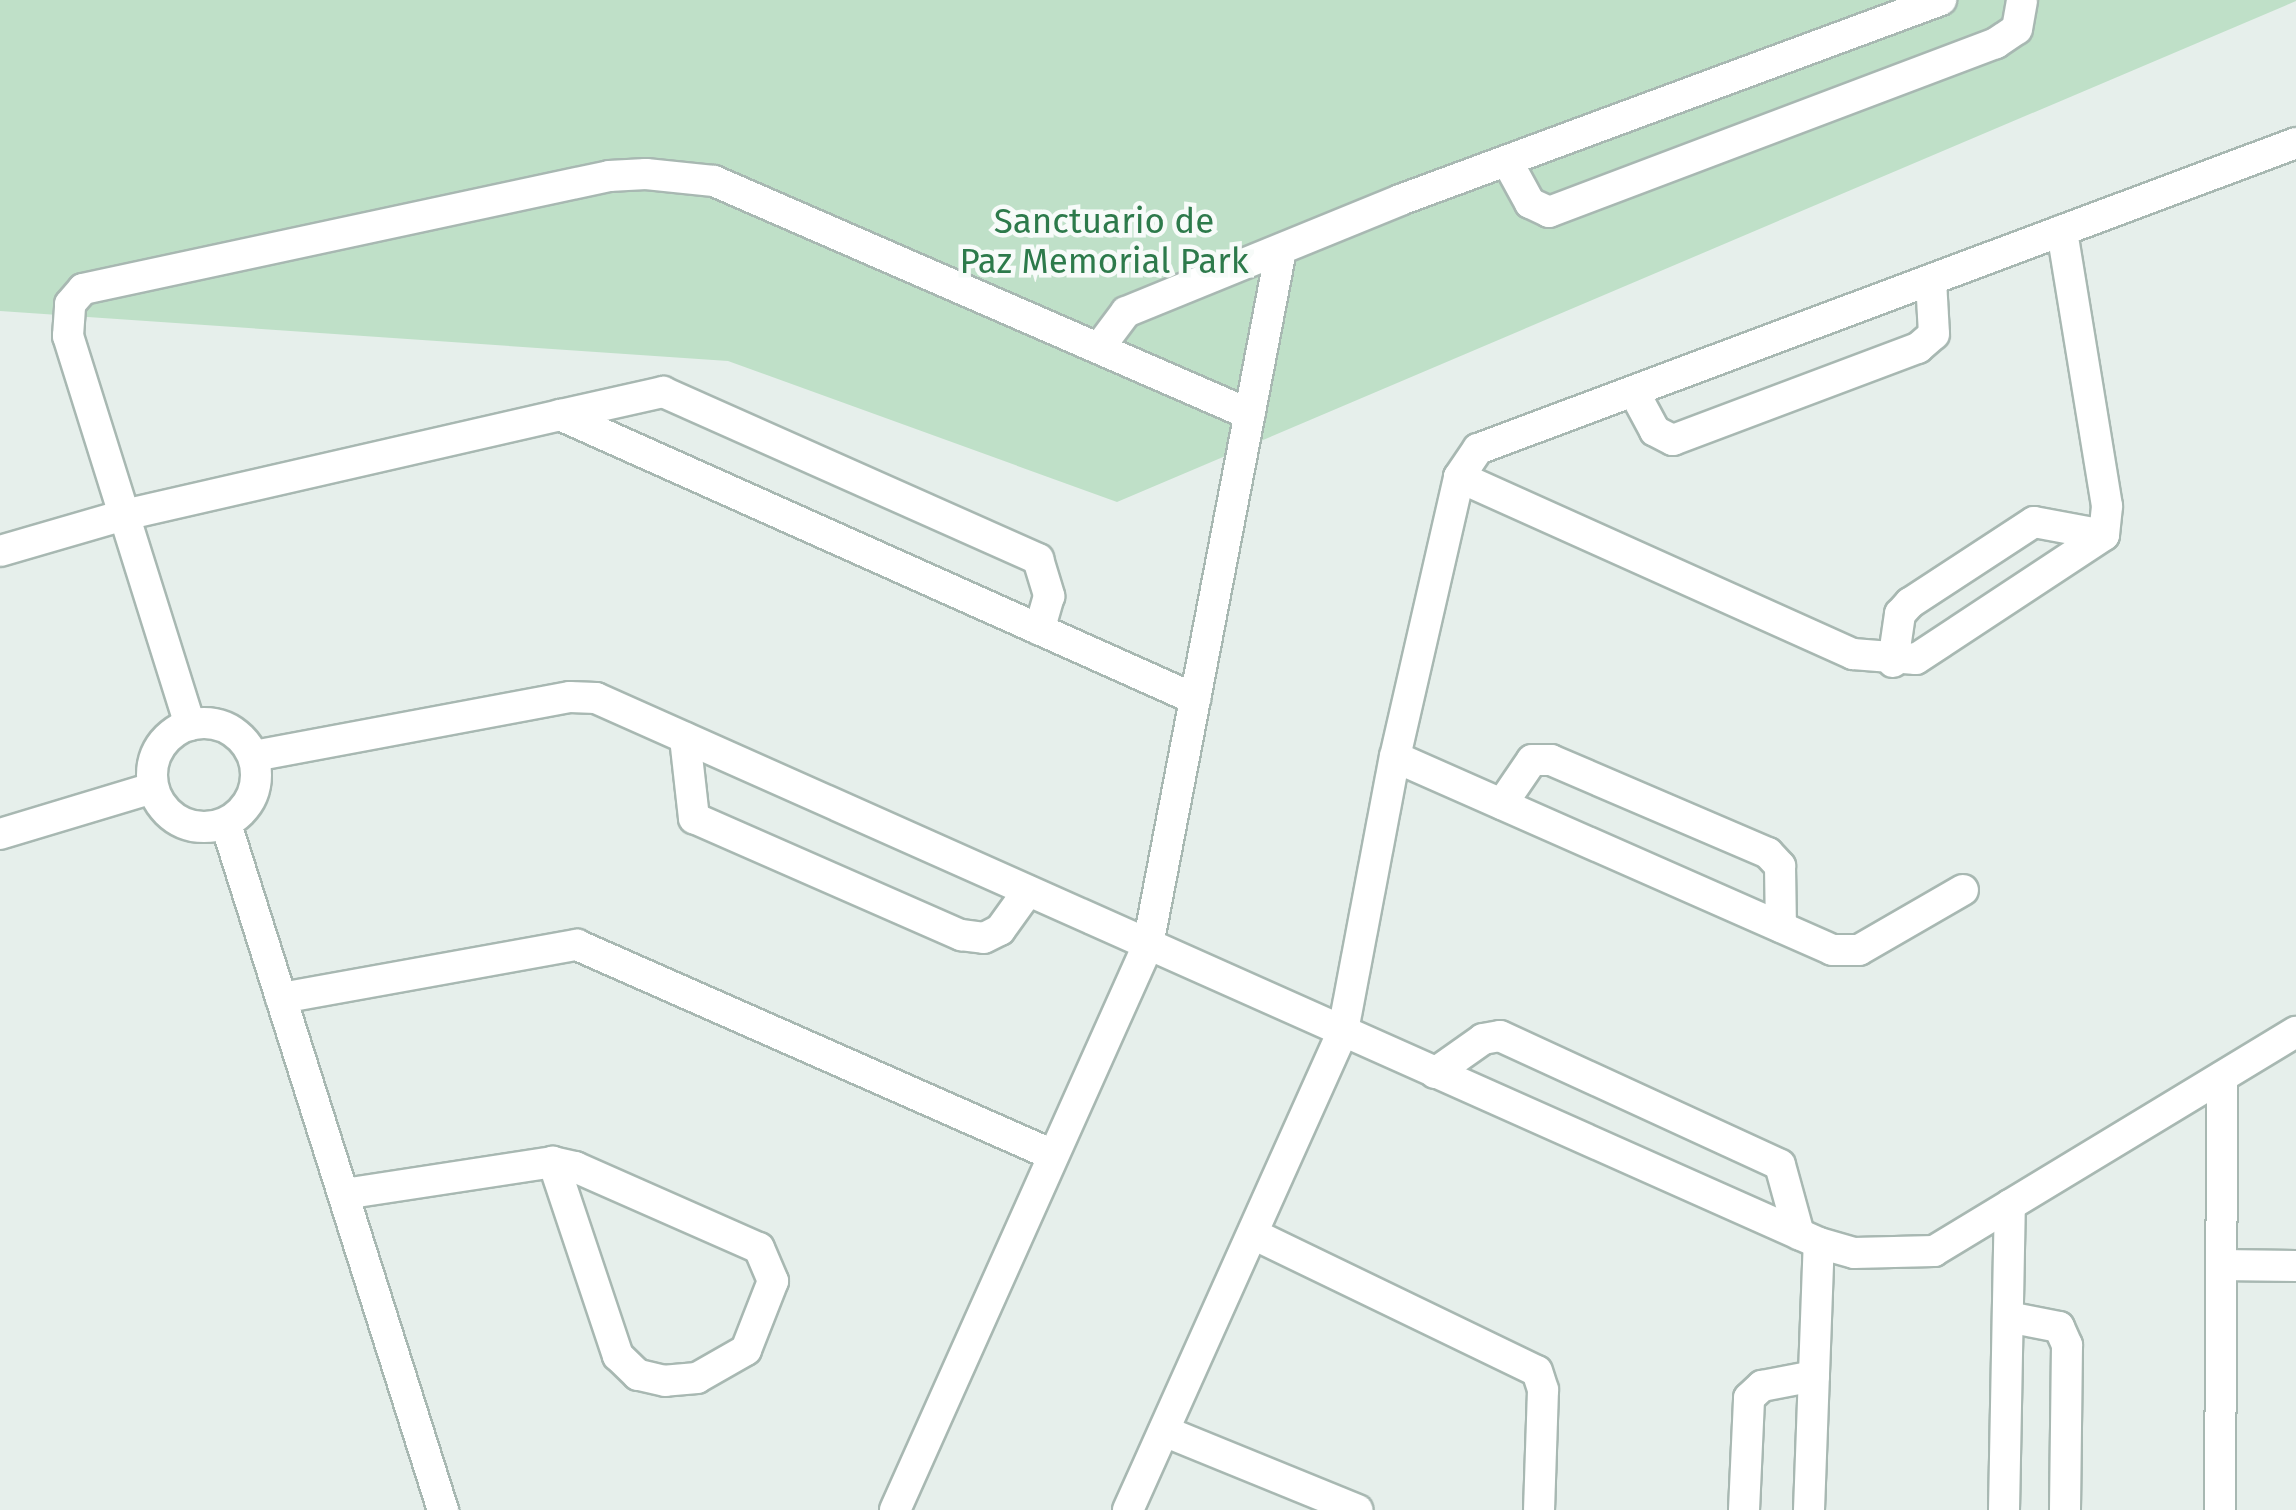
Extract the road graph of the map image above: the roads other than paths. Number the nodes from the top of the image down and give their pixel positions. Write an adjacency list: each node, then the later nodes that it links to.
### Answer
1 (1942, 0): 4 (street)
2 (2022, 0): 4 (street)
3 (2296, 143): 5 (street)
4 (1507, 161): 6 (street)
5 (2062, 231): 7 (street); 14 (street)
6 (1281, 250): 8 (street); 10 (street)
7 (1931, 280): 9 (street); 9 (street)
8 (1099, 348): 10 (street); 13 (street)
9 (1634, 392): 12 (street)
10 (1249, 414): 18 (street)
11 (560, 415): 13 (street); 16 (street); 16 (street)
12 (1459, 476): 17 (street); 22 (street)
13 (124, 515): 15 (street); 19 (street)
14 (2104, 535): 17 (street); 17 (street)
15 (0, 551)
16 (1039, 630): 18 (street)
17 (1894, 662)
18 (1194, 699): 30 (street)
19 (190, 725): 21 (street); 23 (street)
20 (686, 738): 21 (street); 27 (street); 27 (street)
21 (254, 756): 26 (street)
22 (1394, 757): 24 (street); 32 (street)
23 (152, 788): 25 (street); 26 (street)
24 (1502, 804): 29 (street); 29 (street)
25 (3, 823)
26 (226, 824): 31 (street)
27 (1028, 890): 30 (street)
28 (1962, 890): 29 (street)
29 (1780, 927)
30 (1148, 945): 32 (street); 36 (street)
31 (281, 998): 36 (street); 38 (street)
32 (1343, 1032): 34 (street); 40 (street)
33 (2296, 1032): 35 (street)
34 (1435, 1073): 41 (street); 41 (street)
35 (2222, 1077): 39 (street); 42 (street)
36 (1054, 1155): 49 (street)
37 (552, 1162): 37 (street); 38 (street)
38 (344, 1194): 48 (street)
39 (2010, 1205): 41 (street); 44 (street)
40 (1253, 1234): 46 (street); 51 (street)
41 (1809, 1239): 45 (street)
42 (2221, 1265): 43 (street); 56 (street)
43 (2296, 1266)
44 (2008, 1318): 54 (street); 55 (street)
45 (1814, 1376): 52 (street); 53 (street)
46 (1164, 1430): 47 (street); 50 (street)
47 (1350, 1508)
48 (443, 1510)
49 (895, 1510)
50 (1128, 1510)
51 (1539, 1510)
52 (1744, 1510)
53 (1809, 1510)
54 (2004, 1510)
55 (2065, 1510)
56 (2220, 1510)

